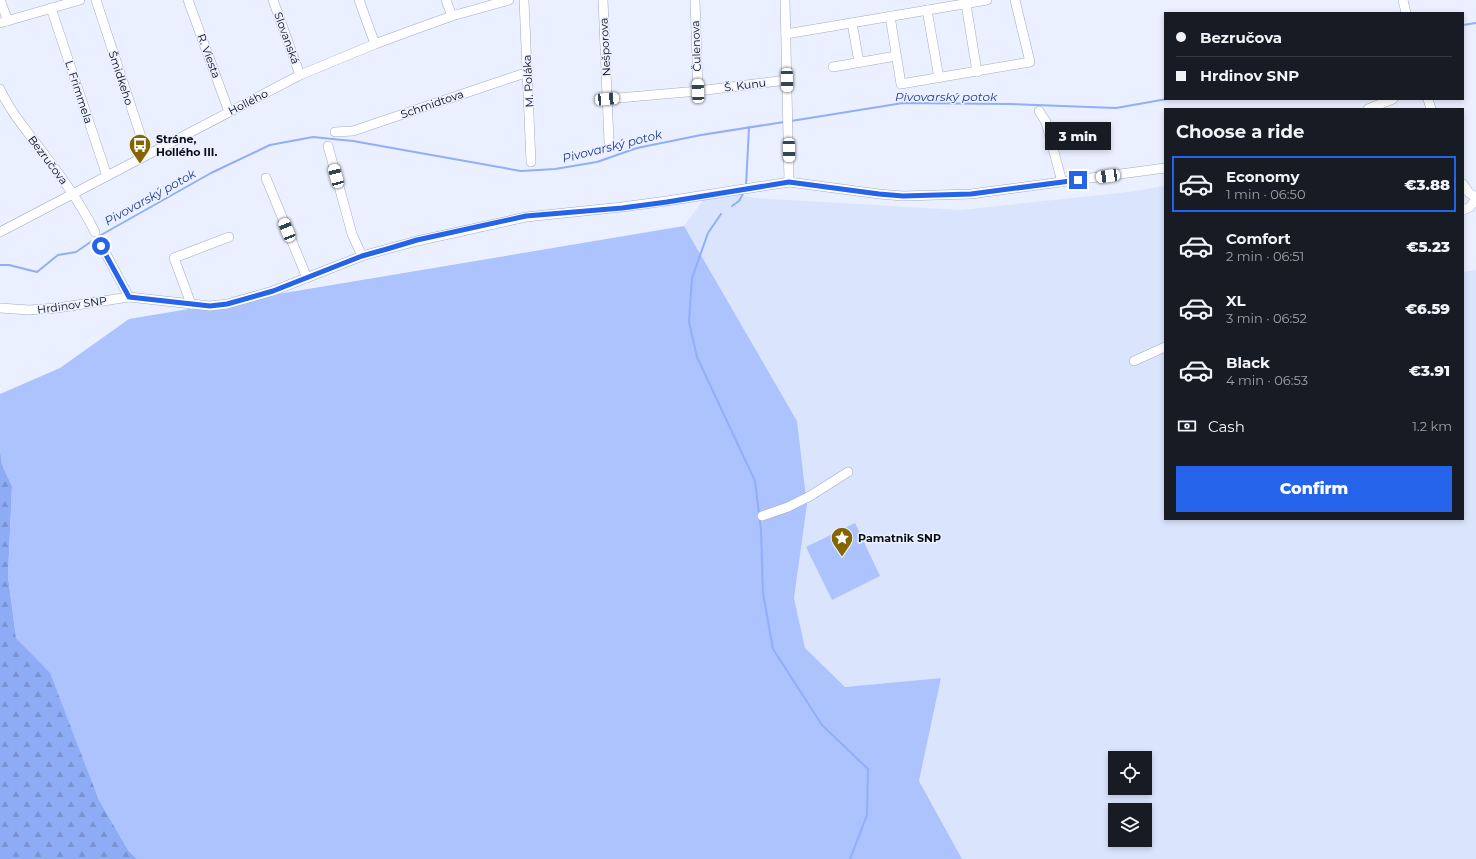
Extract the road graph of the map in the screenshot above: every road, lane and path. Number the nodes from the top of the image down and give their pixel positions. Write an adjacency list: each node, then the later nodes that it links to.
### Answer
1 (0, 0): 21 (street)
2 (80, 0): 15 (street)
3 (96, 0): 43 (street, Šmidkeho)
4 (188, 0): 39 (street, R. Viesta)
5 (273, 0): 30 (street, Slovanská)
6 (359, 0): 24 (street)
7 (446, 0): 19 (street)
8 (509, 0): 19 (street, Hollého)
9 (524, 0): 28 (street, M. Poláka)
10 (603, 0): 35 (street, Nešporova)
11 (695, 0): 34 (street, Čulenova)
12 (785, 0): 23 (street)
13 (987, 0): 16 (street)
14 (1014, 0): 29 (street)
15 (65, 2): 17 (street)
16 (966, 4): 18 (street); 29 (street)
17 (51, 8): 21 (street); 46 (street, L. Frimmela)
18 (927, 10): 20 (street); 31 (street)
19 (452, 16): 24 (street, Hollého)
20 (890, 16): 22 (street); 25 (street)
21 (4, 22)
22 (852, 23): 23 (street); 26 (street)
23 (786, 34): 32 (street)
24 (375, 44): 30 (street, Hollého)
25 (896, 56): 26 (street); 31 (street)
26 (859, 62): 27 (street)
27 (833, 67)
28 (528, 72): 40 (street, Schmidtova); 44 (street, M. Poláka)
29 (977, 72): 31 (street)
30 (300, 75): 39 (street, Hollého)
31 (939, 78)
32 (787, 80): 34 (street, Š. Kunu); 48 (street)
33 (0, 89): 51 (street, Bezručova)
34 (698, 91): 35 (street, Š. Kunu)
35 (607, 99): 41 (street, Nešporova)
36 (1390, 100): 37 (street)
37 (1370, 108)
38 (1040, 111): 49 (street)
39 (229, 112): 43 (street, Hollého)
40 (335, 132)
41 (609, 142)
42 (328, 146): 56 (street)
43 (146, 155): 46 (street, Hollého)
44 (531, 162)
45 (1164, 168): 49 (street, Hrdinov SNP)
46 (107, 176): 51 (street, Hollého)
47 (266, 178): 57 (street)
48 (789, 182): 49 (street, Hrdinov SNP); 56 (street, Hrdinov SNP)
49 (1062, 182)
50 (1464, 186): 52 (street)
51 (73, 194): 54 (street, Hollého); 58 (street, Bezručova)
52 (1476, 198): 53 (street)
53 (1464, 209)
54 (0, 232)
55 (229, 237): 59 (street)
56 (362, 256): 57 (street, Hrdinov SNP)
57 (307, 278): 59 (street, Hrdinov SNP)
58 (129, 297): 59 (street, Hrdinov SNP); 60 (street, Hrdinov SNP)
59 (191, 304)
60 (0, 308)
61 (1164, 347): 62 (street)
62 (1134, 361)
63 (848, 472): 64 (street)
64 (762, 516)

